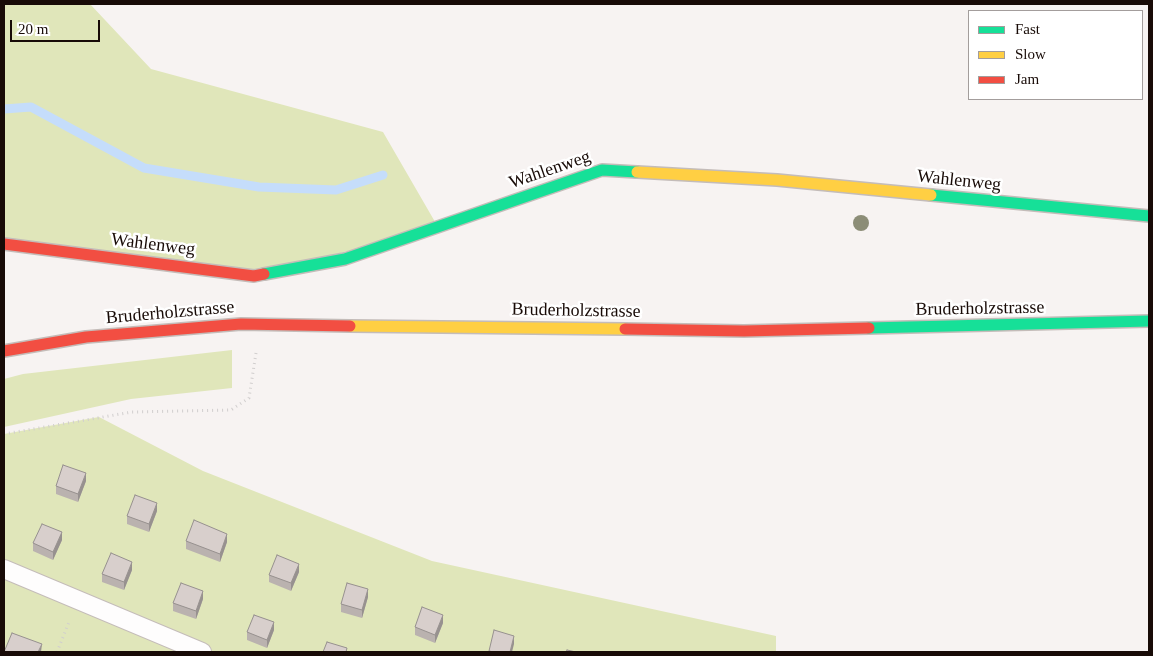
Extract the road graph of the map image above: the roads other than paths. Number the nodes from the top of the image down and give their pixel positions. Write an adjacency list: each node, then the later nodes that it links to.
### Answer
1 (1149, 216): 2 (street, Wahlenweg)
2 (4, 244)
3 (1149, 321): 4 (street, Bruderholzstrasse)
4 (4, 351)
5 (4, 569): 6 (lane)
6 (202, 652)

